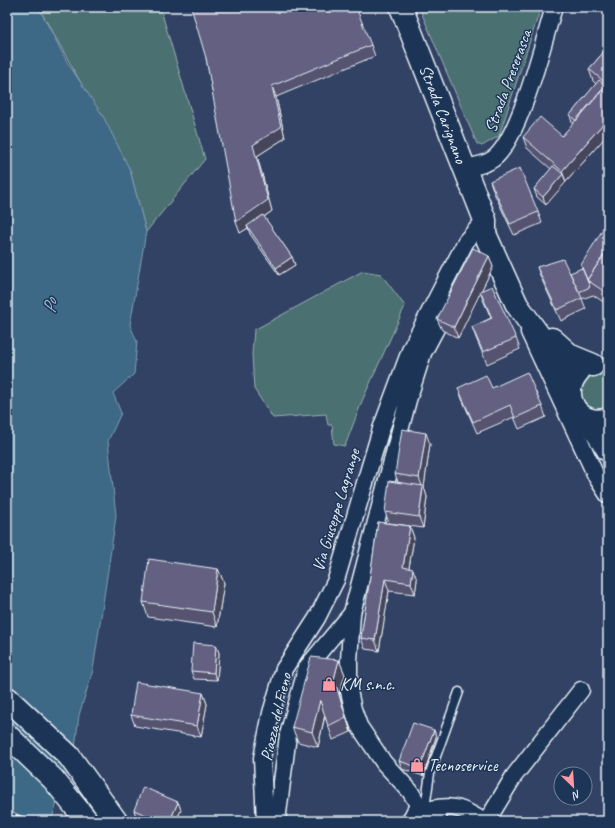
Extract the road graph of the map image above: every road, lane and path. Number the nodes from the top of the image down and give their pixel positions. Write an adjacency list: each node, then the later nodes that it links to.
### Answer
1 (401, 7): 3 (main road, Strada Carignano)
2 (554, 7): 3 (street, Strada Preserasca)
3 (464, 168): 4 (main road, Strada Carignano)
4 (485, 220): 5 (main road, Strada Carignano); 7 (main road, Strada Carignano); 20 (street, Via Giuseppe Lagrange)
5 (490, 247): 6 (main road, Strada Carignano); 12 (street)
6 (529, 322): 8 (main road, Strada Carignano); 11 (street, Strada Carignano)
7 (601, 366): 8 (main road)
8 (571, 383): 9 (main road)
9 (598, 419): 10 (main road)
10 (608, 450)
11 (608, 495)
12 (352, 613): 17 (street); 21 (street, Piazza del Fieno)
13 (582, 690): 23 (street)
14 (459, 692): 17 (lane)
15 (7, 698): 19 (main road)
16 (7, 735): 18 (main road)
17 (420, 815): 22 (street)
18 (87, 821)
19 (116, 821)
20 (265, 821)
21 (277, 821)
22 (483, 821)
23 (487, 821)

